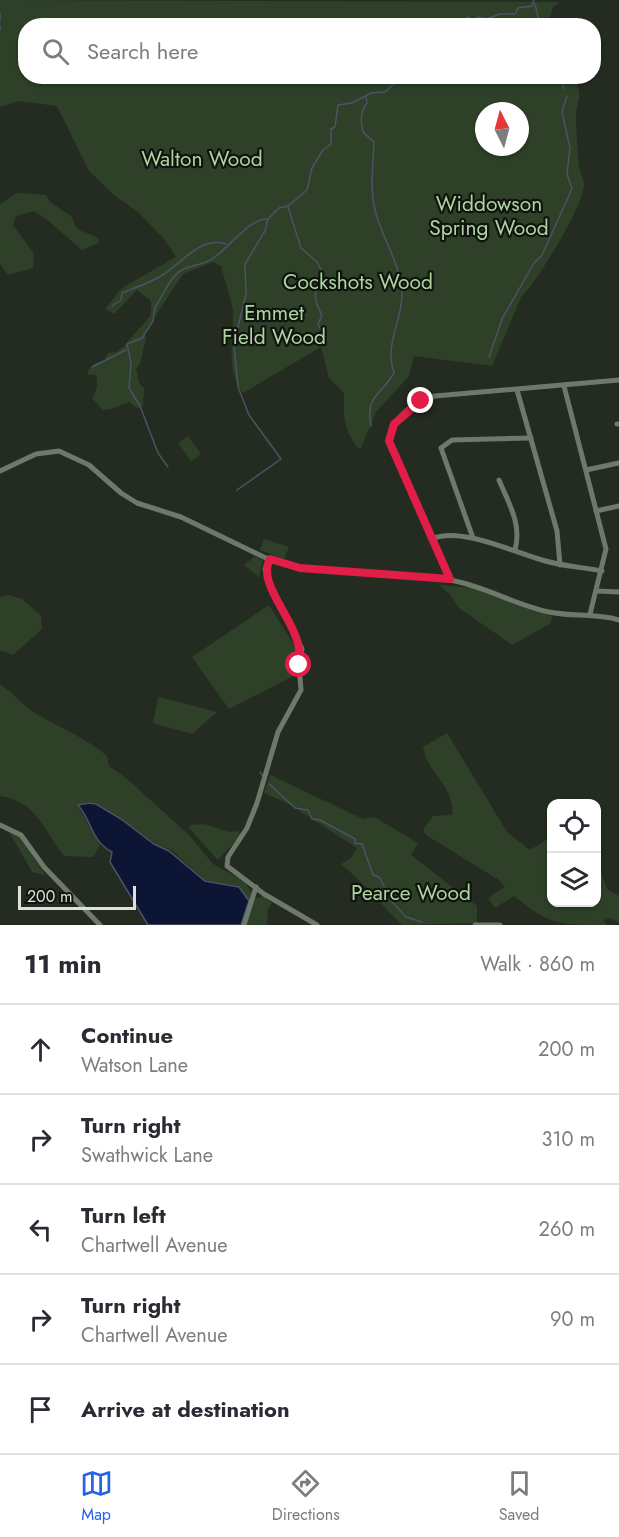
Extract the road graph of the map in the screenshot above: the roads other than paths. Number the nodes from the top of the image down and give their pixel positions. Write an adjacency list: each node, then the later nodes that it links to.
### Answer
1 (619, 380): 2 (street)
2 (564, 386): 3 (street); 6 (street)
3 (517, 390): 4 (street); 12 (street)
4 (531, 438): 11 (street); 15 (street)
5 (619, 463): 6 (street)
6 (586, 470): 10 (street)
7 (0, 471): 14 (street)
8 (499, 480): 13 (street)
9 (619, 506): 10 (street)
10 (596, 511): 16 (street)
11 (473, 538): 12 (street); 13 (street)
12 (432, 539): 17 (street)
13 (515, 550): 15 (street)
14 (270, 559): 17 (street); 23 (street)
15 (560, 565): 16 (street)
16 (602, 571): 18 (street)
17 (450, 579): 20 (street)
18 (596, 591): 19 (street); 20 (street)
19 (619, 592)
20 (590, 614): 21 (street)
21 (619, 620)
22 (0, 825): 26 (street)
23 (256, 887): 24 (street); 25 (street)
24 (264, 894): 25 (street); 28 (street)
25 (254, 896): 27 (street)
26 (100, 925)
27 (244, 925)
28 (317, 925)
29 (475, 925): 30 (street)
30 (500, 925)

